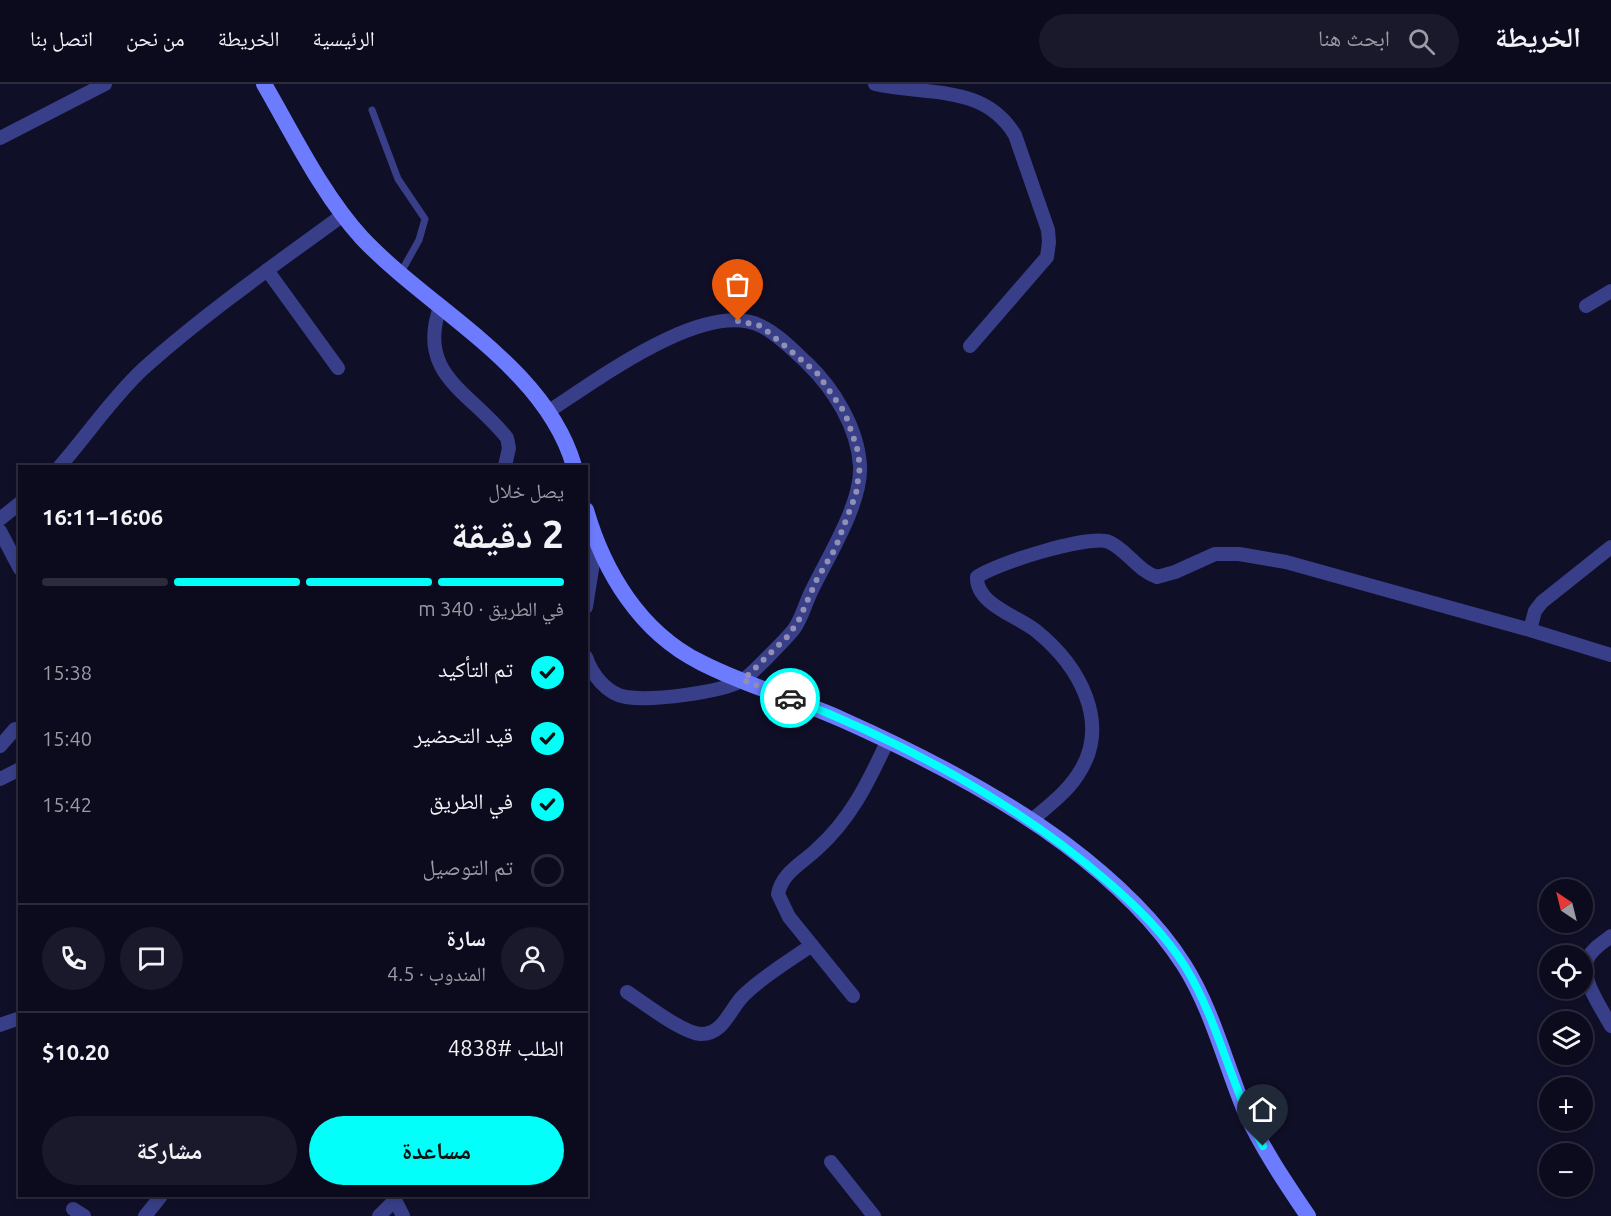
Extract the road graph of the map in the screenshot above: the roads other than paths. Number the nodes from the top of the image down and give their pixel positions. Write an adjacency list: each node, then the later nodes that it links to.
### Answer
1 (105, 84): 5 (street)
2 (264, 84): 6 (main road)
3 (875, 84): 12 (street)
4 (372, 110): 8 (lane)
5 (0, 138)
6 (343, 215): 7 (street); 8 (main road)
7 (267, 270): 13 (street); 15 (street)
8 (400, 274): 11 (main road)
9 (1611, 291): 10 (street)
10 (1586, 306)
11 (440, 307): 14 (main road); 16 (street)
12 (970, 346)
13 (338, 368)
14 (549, 411): 17 (main road); 29 (street)
15 (61, 465)
16 (505, 465)
17 (574, 465)
18 (18, 505): 20 (street)
19 (588, 517): 22 (main road)
20 (0, 519)
21 (0, 531): 24 (street)
22 (596, 544): 25 (street); 29 (main road)
23 (1611, 547): 26 (street)
24 (18, 565)
25 (588, 594)
26 (1530, 630): 27 (street); 35 (street)
27 (1611, 656)
28 (588, 660): 29 (street)
29 (743, 680): 31 (main road)
30 (15, 729): 32 (street)
31 (887, 742): 35 (main road); 37 (street)
32 (0, 746)
33 (18, 770): 34 (street)
34 (0, 779)
35 (1031, 821): 50 (main road)
36 (1611, 936): 42 (street)
37 (812, 945): 38 (street); 39 (street)
38 (627, 992)
39 (853, 996)
40 (18, 1019): 41 (street)
41 (0, 1025)
42 (1611, 1026)
43 (831, 1162): 49 (street)
44 (160, 1197): 46 (street)
45 (394, 1198): 47 (street); 48 (street)
46 (145, 1216)
47 (379, 1216)
48 (403, 1216)
49 (874, 1216)
50 (1308, 1216)

